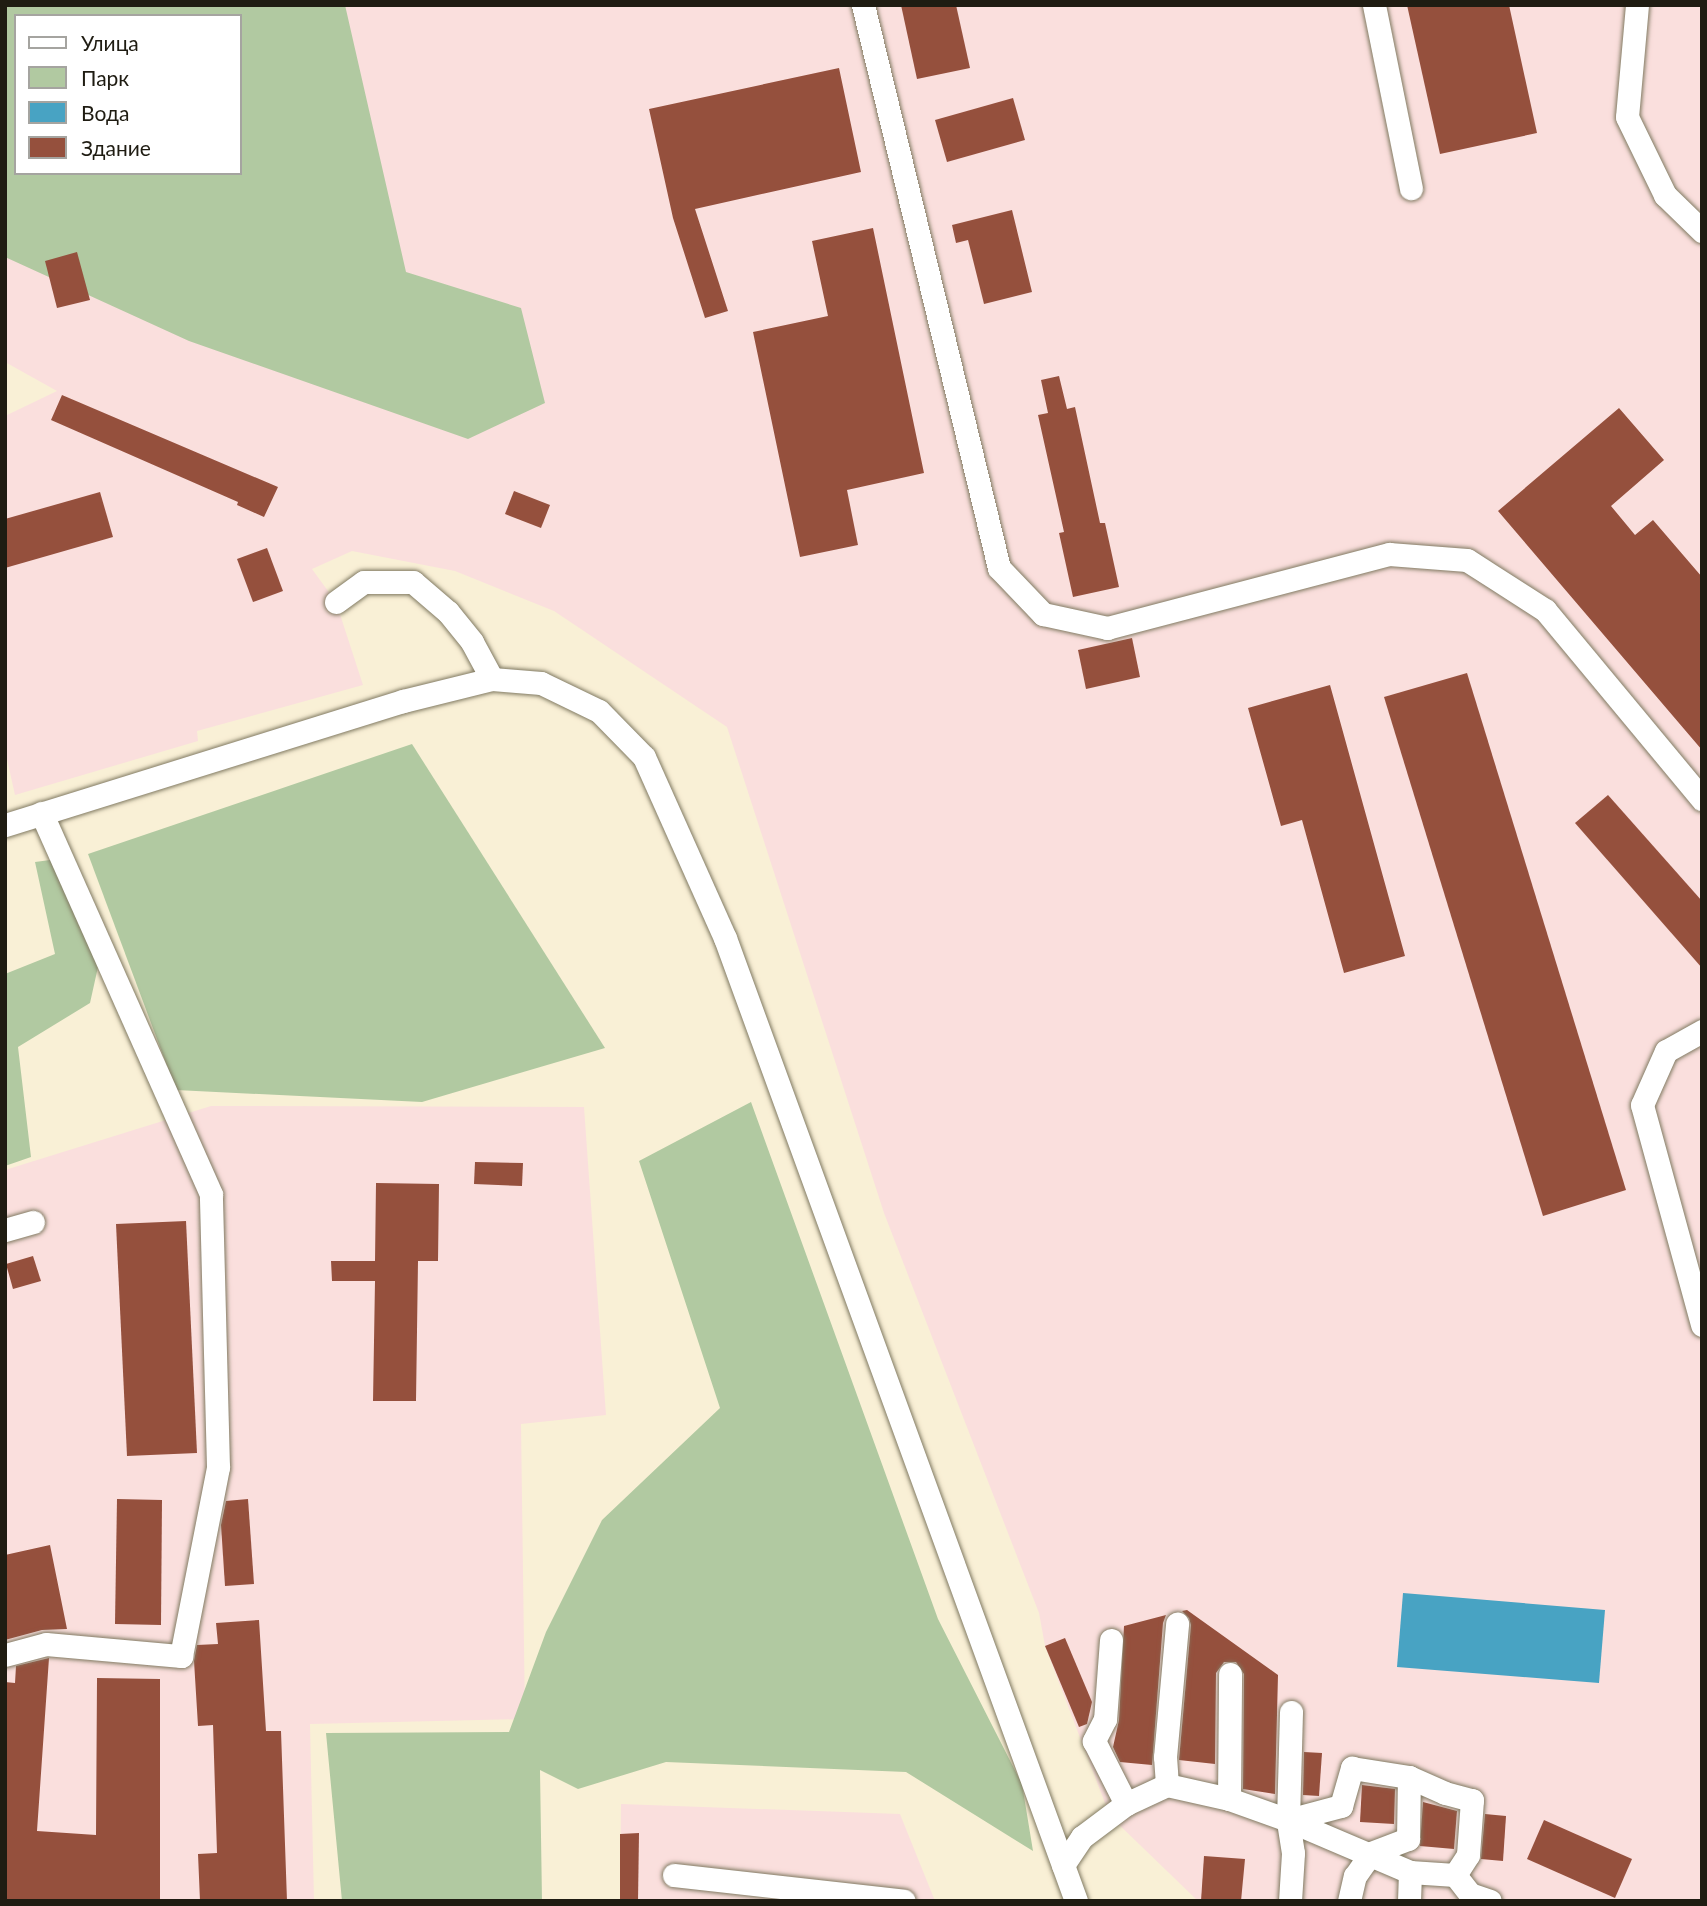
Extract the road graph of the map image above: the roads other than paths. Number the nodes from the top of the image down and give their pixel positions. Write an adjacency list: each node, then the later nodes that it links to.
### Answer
1 (863, 5): 8 (lane)
2 (1374, 5): 4 (lane)
3 (1637, 5): 5 (lane)
4 (1411, 187)
5 (1702, 230)
6 (336, 602): 7 (lane)
7 (492, 678): 9 (lane); 26 (lane)
8 (1702, 799)
9 (41, 813): 10 (lane); 17 (lane)
10 (5, 825)
11 (1702, 1031): 14 (lane)
12 (33, 1222): 13 (lane)
13 (5, 1230)
14 (1702, 1325)
15 (1177, 1623): 21 (lane)
16 (1111, 1640): 23 (lane)
17 (5, 1656)
18 (1230, 1674): 22 (lane)
19 (1291, 1712): 24 (lane)
20 (1409, 1777): 24 (lane); 25 (lane); 29 (lane)
21 (1167, 1785): 22 (lane); 23 (lane)
22 (1229, 1799): 24 (lane)
23 (1126, 1804): 26 (lane)
24 (1288, 1820): 25 (lane); 33 (lane)
25 (1371, 1853): 27 (lane); 34 (lane)
26 (1063, 1865): 32 (lane)
27 (1410, 1872): 29 (lane); 35 (lane)
28 (674, 1874): 31 (lane)
29 (1455, 1875): 30 (lane)
30 (1476, 1898)
31 (904, 1901)
32 (1076, 1901)
33 (1290, 1901)
34 (1349, 1901)
35 (1409, 1901)

